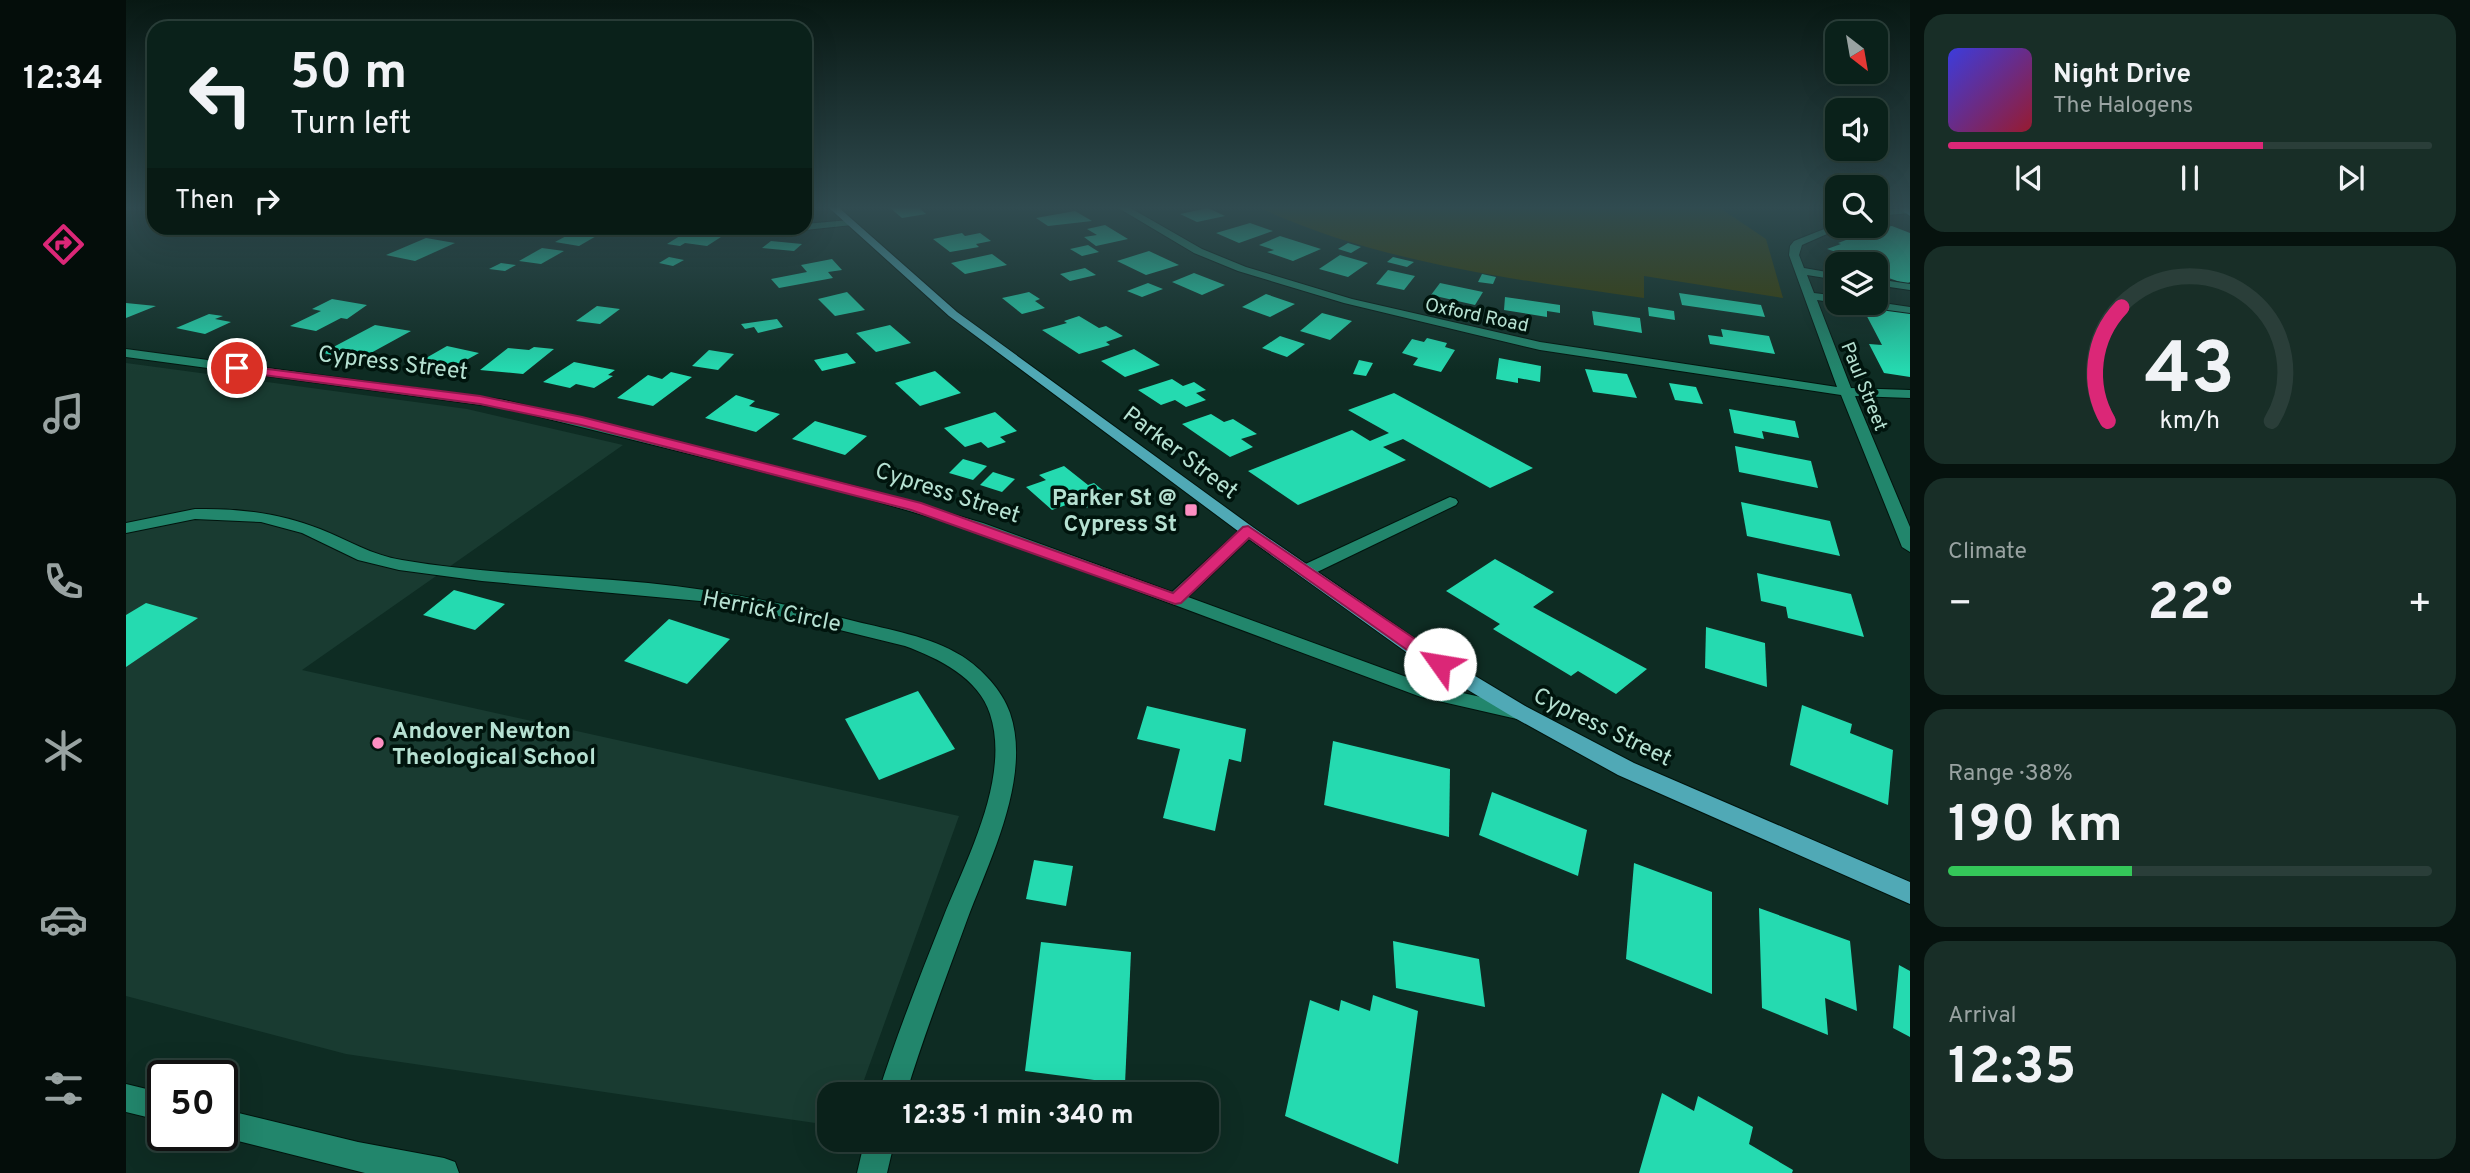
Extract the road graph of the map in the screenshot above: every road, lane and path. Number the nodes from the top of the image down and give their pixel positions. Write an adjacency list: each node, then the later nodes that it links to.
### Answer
1 (891, 261): 19 (main road, Parker Street)
2 (1222, 261): 13 (street, Oxford Road)
3 (1796, 261): 4 (street, Paul Street)
4 (1800, 271): 5 (street); 8 (street, Paul Street)
5 (1825, 275)
6 (1888, 284): 7 (street)
7 (1910, 288)
8 (1810, 296): 9 (street); 13 (street, Paul Street)
9 (1825, 298)
10 (1888, 307): 11 (street)
11 (1910, 310)
12 (126, 352): 22 (street, Cypress Street)
13 (1846, 392): 14 (street, Oxford Road); 15 (street, Paul Street)
14 (1910, 394)
15 (1889, 496): 16 (street); 20 (street, Paul Street)
16 (1910, 500)
17 (1450, 502): 21 (street)
18 (126, 528): 25 (street, Herrick Circle)
19 (1248, 531): 21 (main road, Parker Street); 22 (street)
20 (1910, 547)
21 (1305, 571): 23 (main road, Parker Street)
22 (1175, 599): 23 (street, Cypress Street)
23 (1520, 712): 24 (main road, Cypress Street)
24 (1910, 893)
25 (896, 1082)
26 (126, 1098): 27 (street)
27 (147, 1103)
28 (238, 1126): 30 (street)
29 (877, 1152): 31 (street)
30 (444, 1173)
31 (872, 1173)

